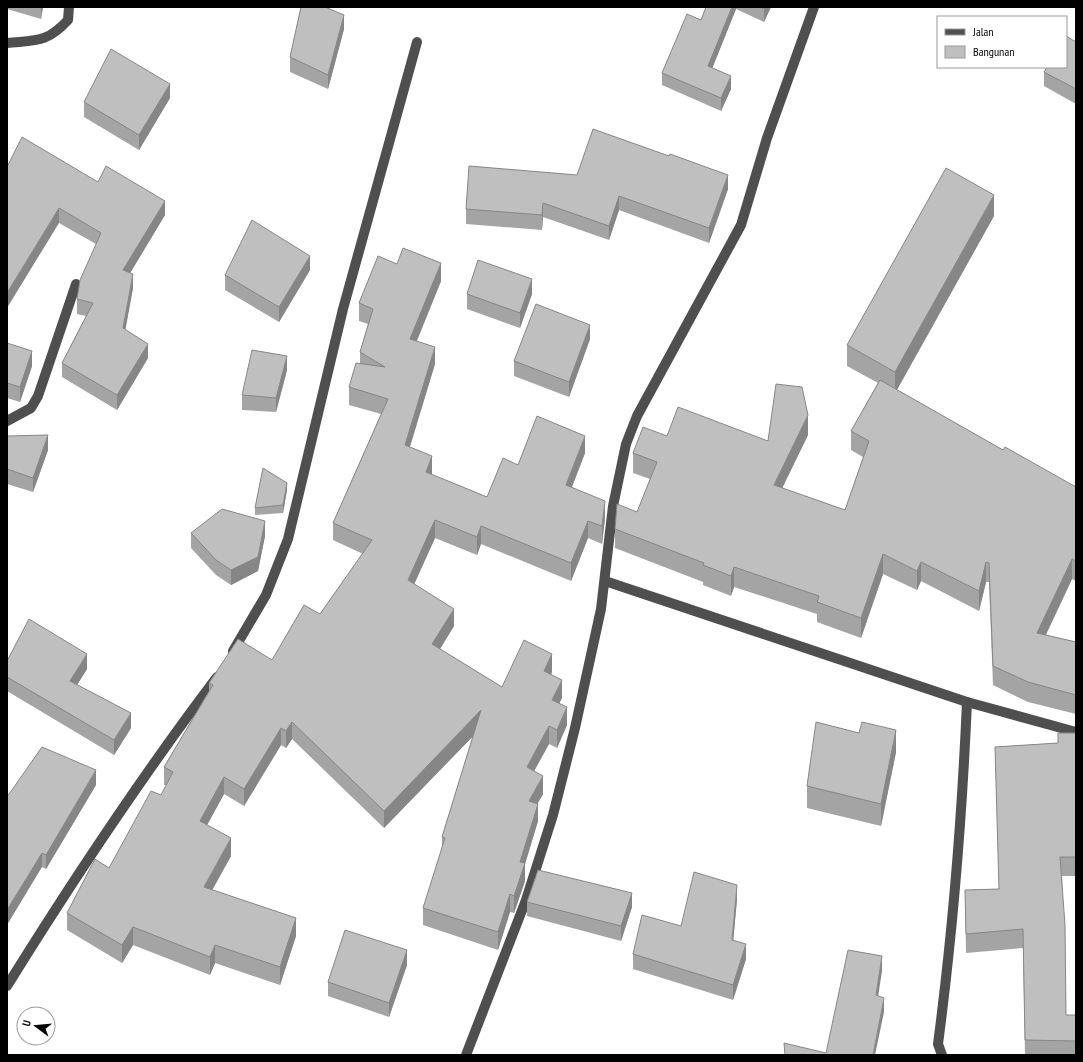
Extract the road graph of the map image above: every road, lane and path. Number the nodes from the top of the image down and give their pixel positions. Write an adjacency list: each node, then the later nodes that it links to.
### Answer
1 (69, 7): 4 (street)
2 (814, 7): 7 (street)
3 (417, 42): 10 (street)
4 (7, 43)
5 (76, 284): 6 (street)
6 (7, 421)
7 (605, 581): 8 (street); 11 (street)
8 (967, 702): 9 (street); 12 (street)
9 (1076, 732)
10 (7, 986)
11 (466, 1055)
12 (942, 1055)

